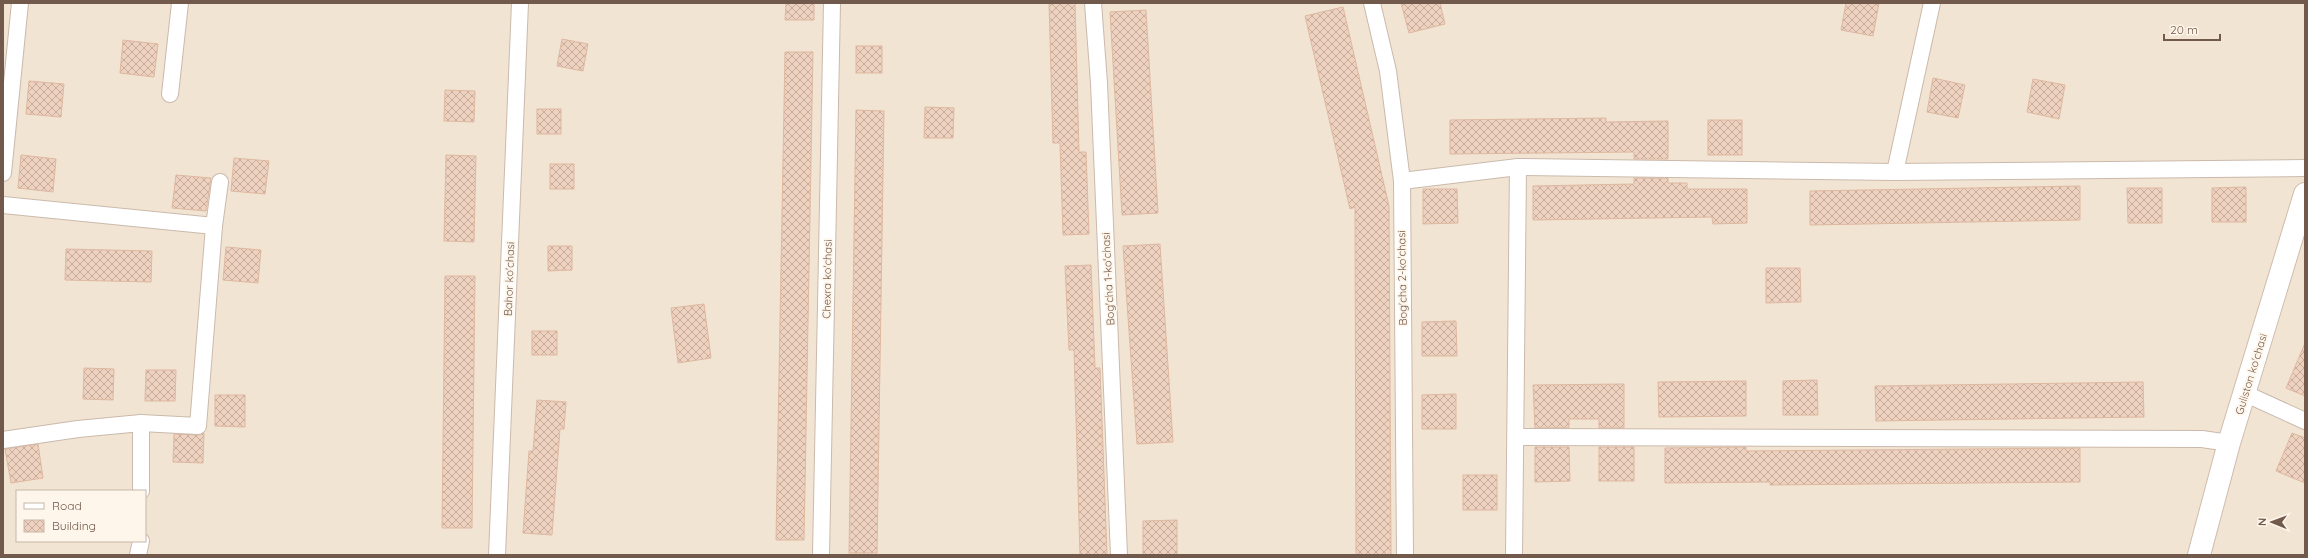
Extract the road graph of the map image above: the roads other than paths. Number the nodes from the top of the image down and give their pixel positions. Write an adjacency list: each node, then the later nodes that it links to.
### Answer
1 (20, 3): 12 (street)
2 (180, 3): 8 (street)
3 (520, 3): 27 (street, Bahor ko'chasi)
4 (832, 3): 28 (street, Chexra ko'chasi)
5 (1093, 3): 29 (street, Bog'cha 1-ko'chasi)
6 (1372, 3): 13 (street, Bog'cha 2-ko'chasi)
7 (1932, 3): 11 (street)
8 (170, 94)
9 (1518, 167): 11 (street); 13 (street); 21 (street)
10 (2305, 168): 11 (street)
11 (1895, 172)
12 (3, 173)
13 (1402, 181): 30 (street, Bog'cha 2-ko'chasi)
14 (220, 182): 17 (street)
15 (2305, 194): 18 (main road, Guliston ko'chasi)
16 (3, 205): 17 (street)
17 (214, 226): 20 (street)
18 (2246, 394): 19 (street); 23 (main road, Guliston ko'chasi)
19 (2305, 421)
20 (141, 423): 22 (street); 24 (street)
21 (1516, 437): 23 (street); 31 (street)
22 (3, 440)
23 (2229, 443): 32 (main road, Guliston ko'chasi)
24 (141, 490)
25 (141, 542): 26 (street)
26 (138, 555)
27 (497, 555)
28 (821, 555)
29 (1119, 555)
30 (1405, 555)
31 (1514, 555)
32 (2199, 555)

